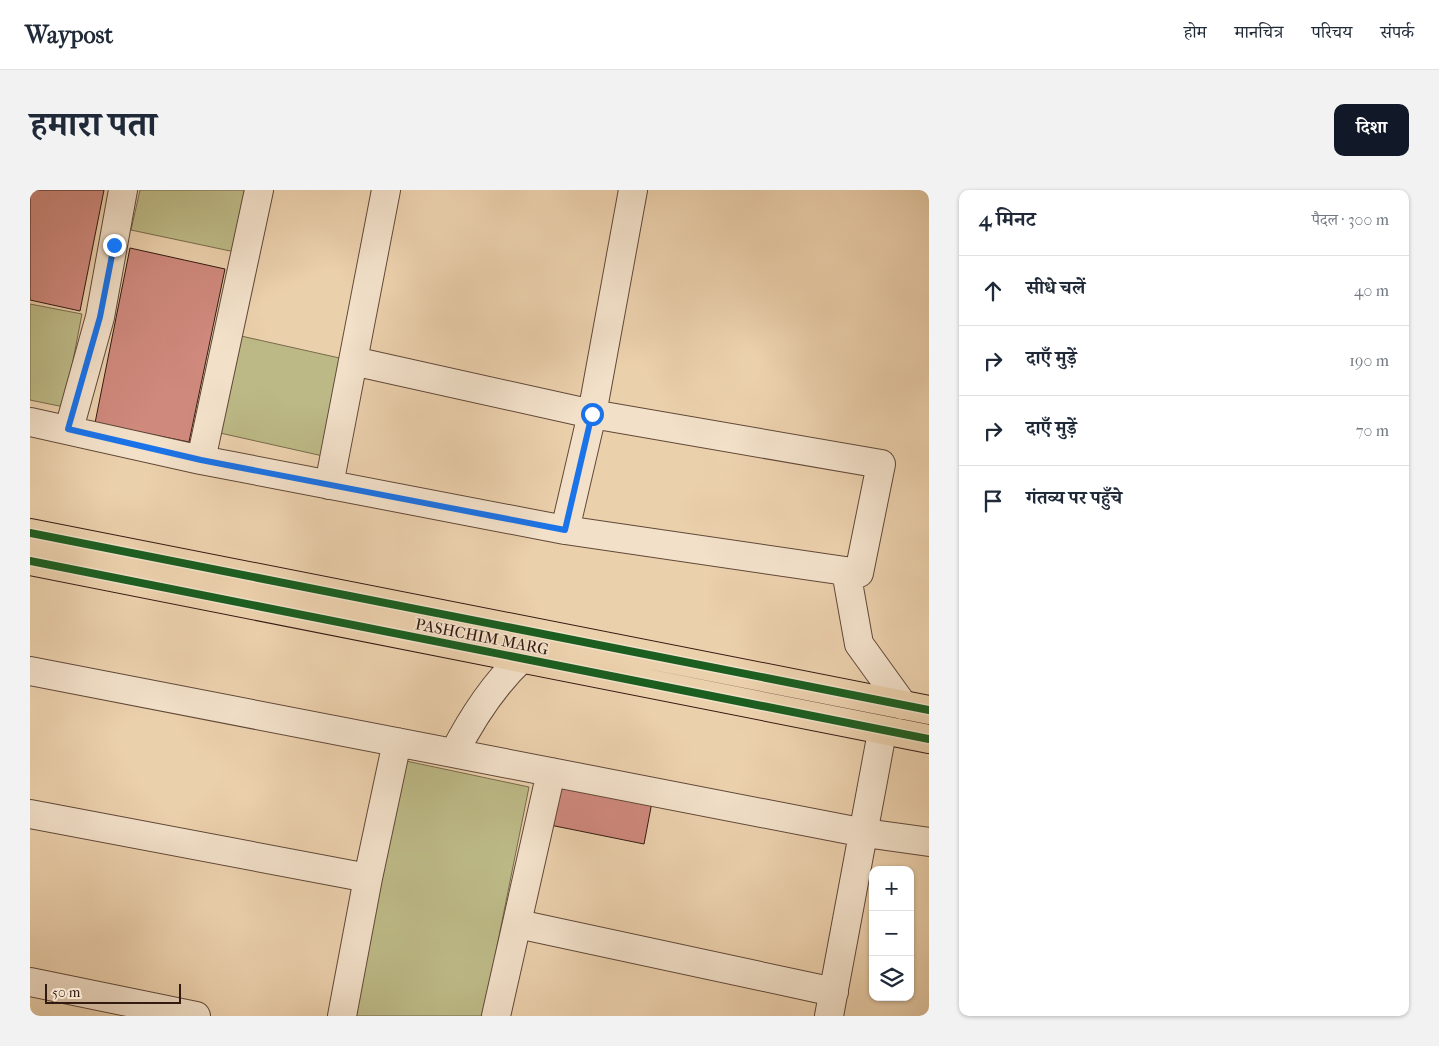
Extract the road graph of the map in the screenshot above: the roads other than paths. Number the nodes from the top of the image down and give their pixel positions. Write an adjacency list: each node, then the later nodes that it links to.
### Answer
1 (123, 190): 8 (street)
2 (259, 190): 9 (street)
3 (386, 190): 5 (street)
4 (633, 190): 6 (street)
5 (353, 361): 6 (street); 10 (street)
6 (592, 414): 11 (street); 14 (street)
7 (30, 422): 8 (street)
8 (68, 429): 9 (street)
9 (201, 460): 10 (street)
10 (329, 485): 11 (street)
11 (565, 530): 14 (street)
12 (30, 533): 17 (main road, PASHCHIM MARG)
13 (30, 561): 15 (main road, PASHCHIM MARG)
14 (846, 571): 17 (street)
15 (522, 658): 18 (main road, PASHCHIM MARG); 21 (street)
16 (30, 672): 19 (street)
17 (916, 707)
18 (929, 739)
19 (397, 742): 21 (street); 26 (street)
20 (880, 743): 24 (street)
21 (454, 753): 22 (street)
22 (551, 772): 24 (street); 27 (street)
23 (30, 814): 26 (street)
24 (864, 833): 25 (street); 29 (street)
25 (929, 842)
26 (368, 878): 31 (street)
27 (518, 924): 29 (street); 32 (street)
28 (30, 982): 30 (street)
29 (833, 1009)
30 (196, 1016)
31 (342, 1016)
32 (496, 1016)

